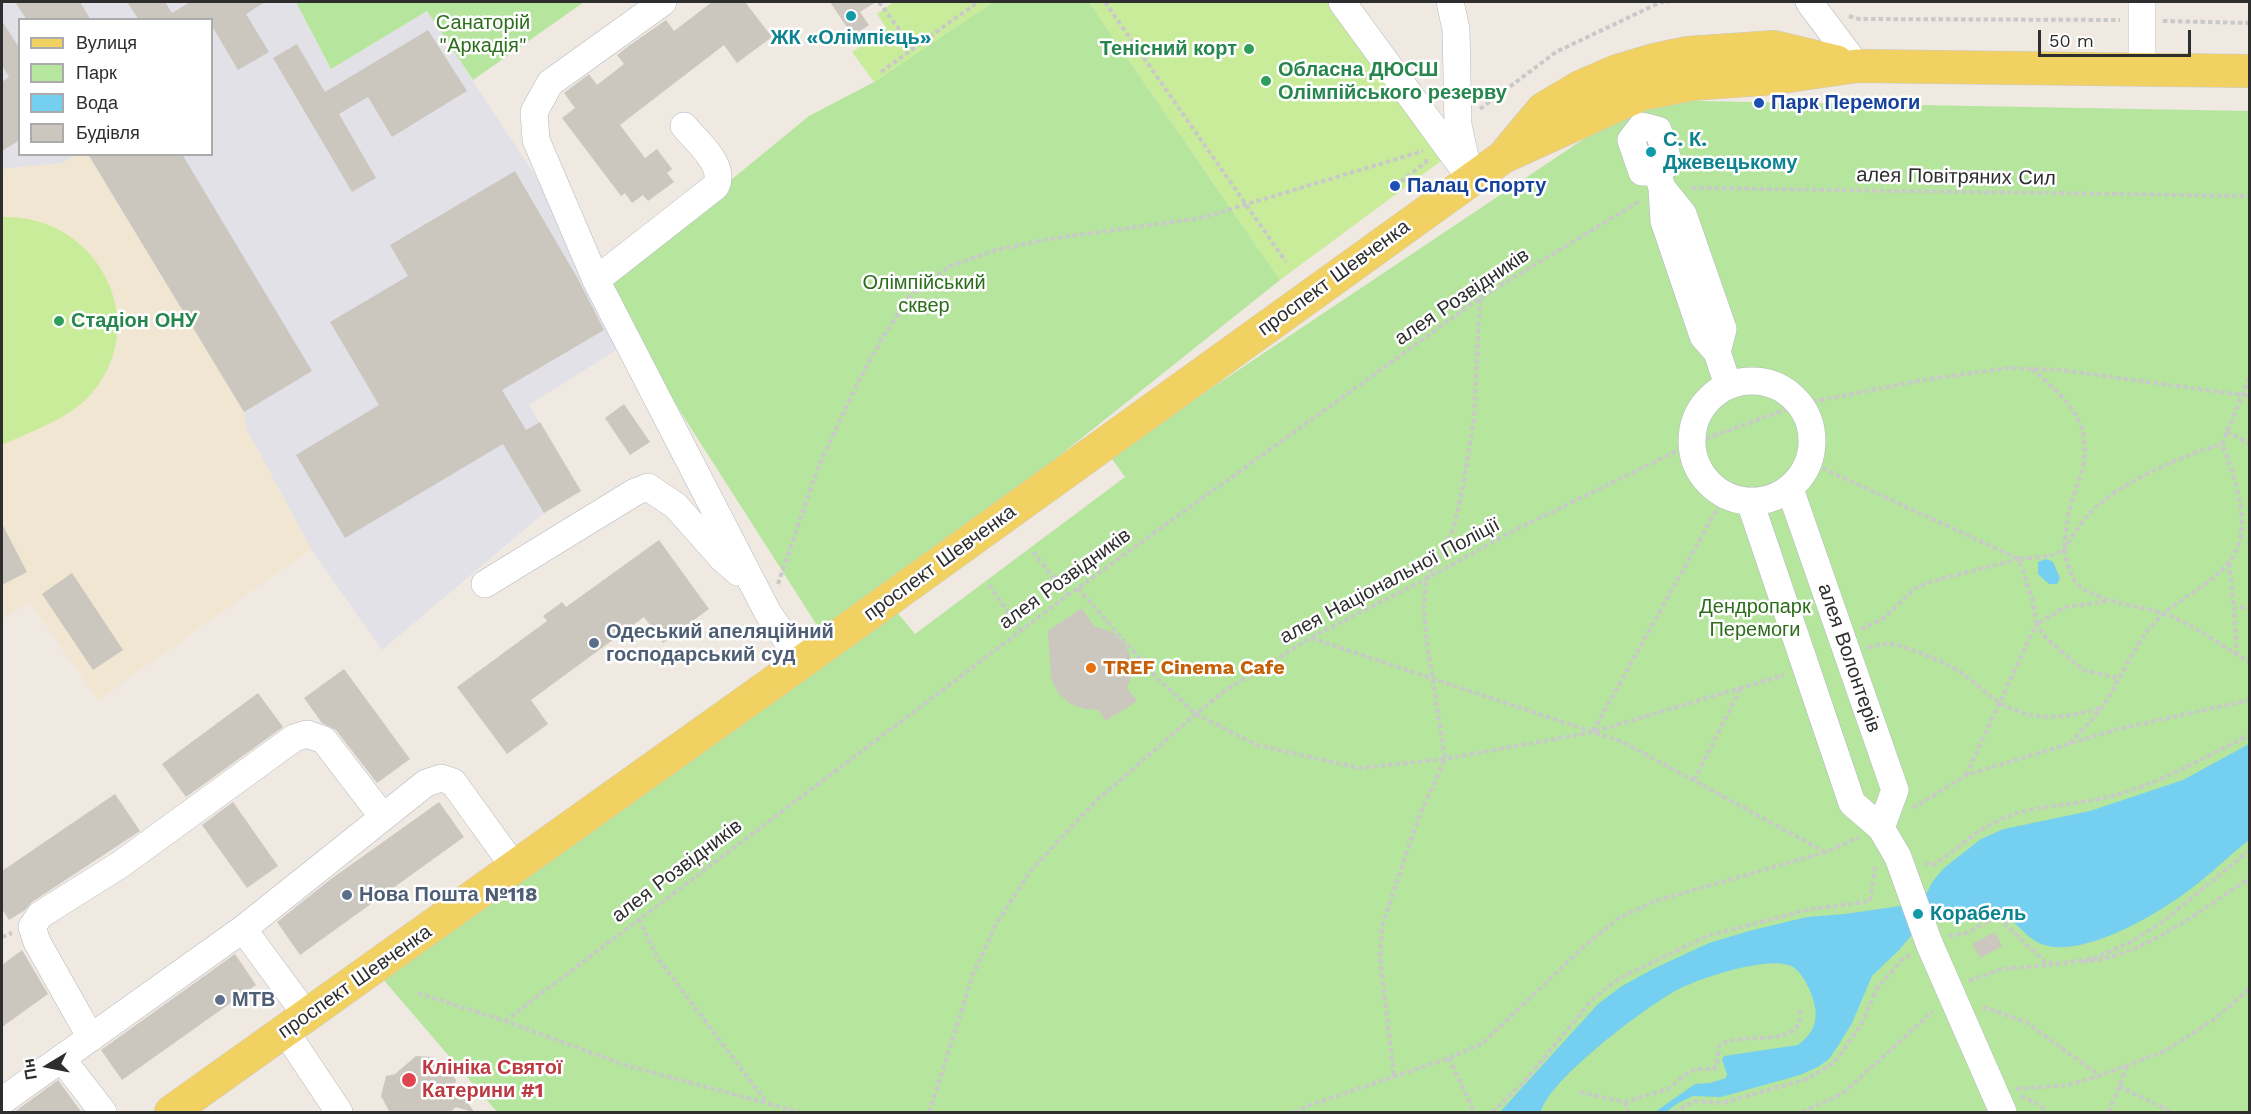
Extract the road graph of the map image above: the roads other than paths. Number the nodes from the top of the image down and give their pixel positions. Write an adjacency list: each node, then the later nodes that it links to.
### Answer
1 (663, 2): 12 (street)
2 (1341, 2): 11 (street)
3 (1450, 2): 11 (street)
4 (1809, 2): 6 (street)
5 (2143, 11): 7 (street)
6 (1857, 66): 7 (main road, проспект Шевченка); 11 (main road, проспект Шевченка)
7 (2142, 69): 8 (main road, проспект Шевченка)
8 (2250, 71)
9 (1639, 119): 13 (street)
10 (684, 126): 12 (street)
11 (1470, 179): 18 (main road, проспект Шевченка)
12 (596, 280): 17 (street)
13 (1728, 385): 14 (street); 15 (street)
14 (1790, 489): 15 (street); 20 (street, алея Волонтерів)
15 (1737, 498): 20 (street)
16 (485, 584): 17 (street)
17 (753, 585): 18 (street)
18 (802, 662): 21 (main road, проспект Шевченка)
19 (383, 817): 21 (street); 22 (street); 24 (street)
20 (1881, 828): 27 (street)
21 (515, 868): 23 (main road, проспект Шевченка)
22 (243, 929): 23 (street); 24 (street)
23 (296, 1023): 29 (main road, проспект Шевченка); 30 (street)
24 (91, 1038): 25 (street)
25 (62, 1059): 26 (street); 28 (street)
26 (2, 1101)
27 (1999, 1101)
28 (103, 1113)
29 (171, 1113)
30 (339, 1113)

